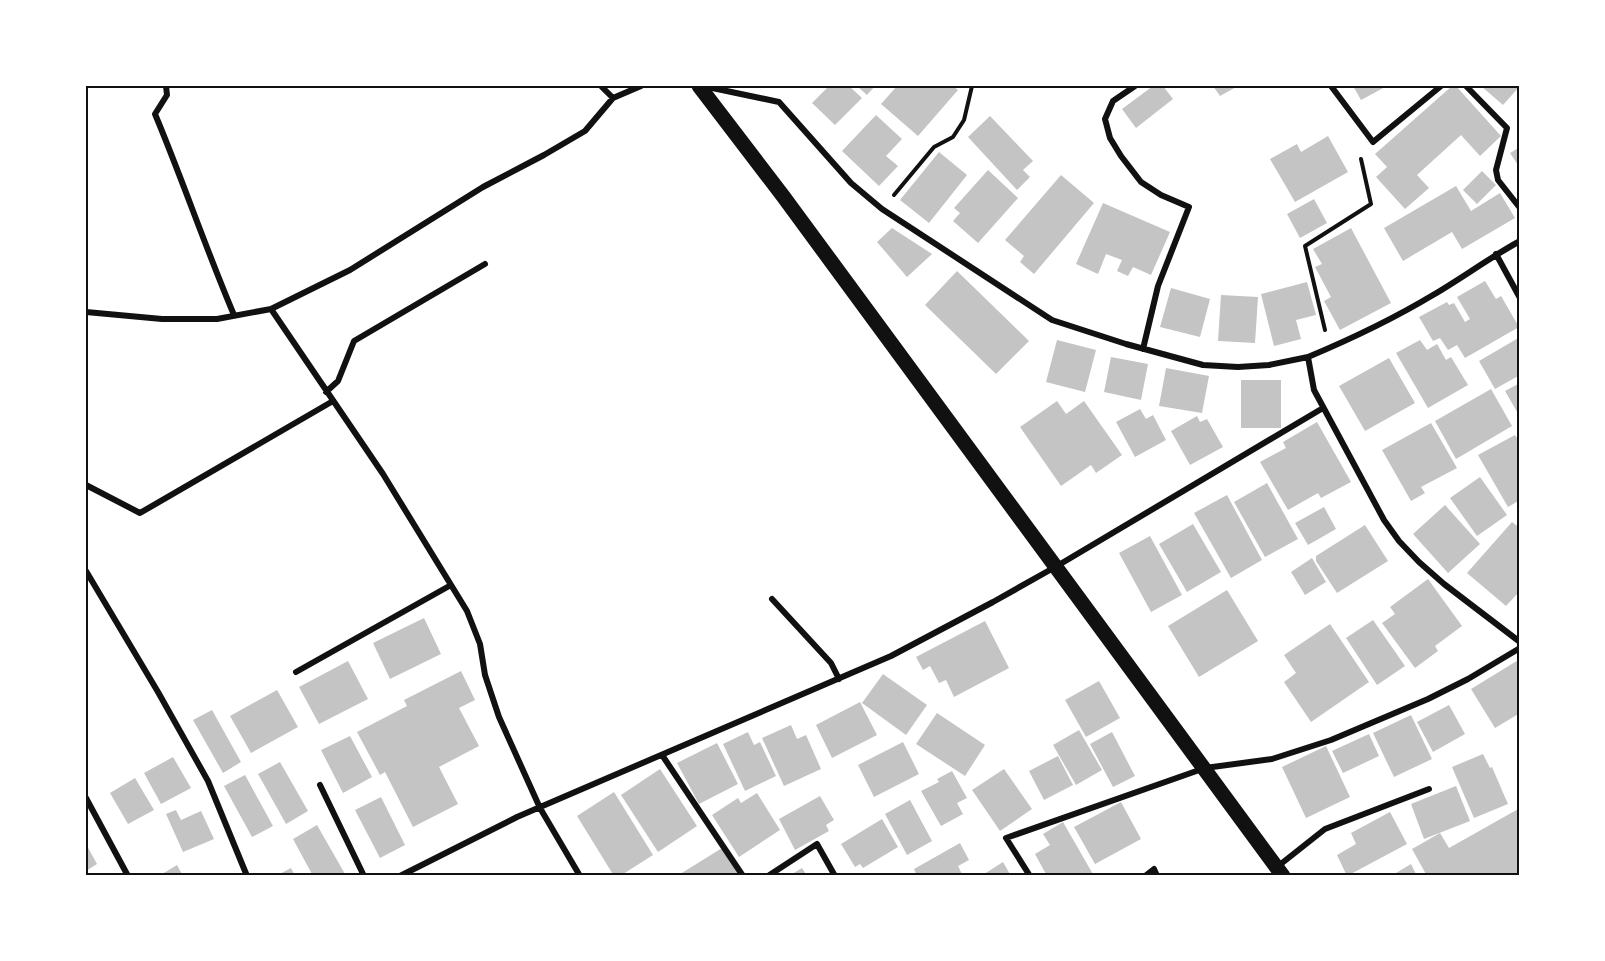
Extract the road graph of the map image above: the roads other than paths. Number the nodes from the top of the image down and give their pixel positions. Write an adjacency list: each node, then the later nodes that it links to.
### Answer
1 (166, 86): 17 (street)
2 (601, 86): 9 (street)
3 (641, 86): 9 (street)
4 (699, 86): 18 (street); 24 (main road)
5 (1135, 86): 18 (street)
6 (1331, 86): 7 (street)
7 (1441, 86)
8 (1466, 86): 10 (street)
9 (613, 98): 15 (street)
10 (1520, 208)
11 (1520, 241): 12 (street)
12 (1496, 254): 14 (street); 19 (street)
13 (485, 264): 20 (street)
14 (1520, 298)
15 (271, 309): 17 (street); 20 (street)
16 (86, 312): 17 (street)
17 (234, 315)
18 (1143, 349): 19 (street)
19 (1308, 357): 22 (street)
20 (326, 392): 21 (street)
21 (333, 401): 23 (street); 26 (street)
22 (1323, 408): 24 (street); 28 (street)
23 (86, 485)
24 (1057, 567): 31 (street); 33 (main road)
25 (86, 570): 40 (street)
26 (451, 585): 30 (street); 37 (street)
27 (772, 599): 31 (street)
28 (1520, 642)
29 (1520, 648): 33 (street)
30 (296, 672)
31 (839, 679): 32 (street)
32 (662, 755): 37 (street); 44 (street)
33 (1204, 768): 38 (main road); 47 (street)
34 (320, 785): 41 (street)
35 (1429, 789): 38 (street)
36 (86, 798): 39 (street)
37 (540, 808): 42 (street); 43 (street)
38 (1280, 871)
39 (128, 876)
40 (247, 876)
41 (364, 876)
42 (399, 876)
43 (580, 876)
44 (743, 876)
45 (768, 876): 46 (street)
46 (834, 876)
47 (1030, 876)
48 (1145, 876): 49 (street)
49 (1157, 876)

